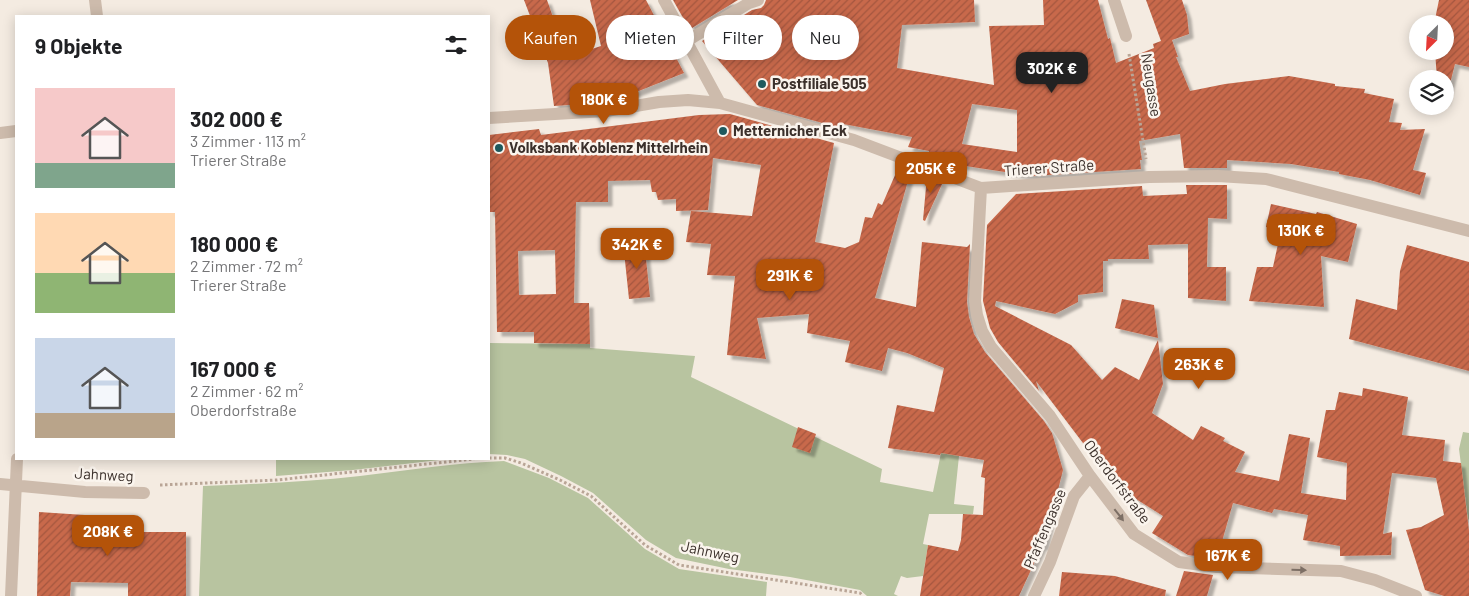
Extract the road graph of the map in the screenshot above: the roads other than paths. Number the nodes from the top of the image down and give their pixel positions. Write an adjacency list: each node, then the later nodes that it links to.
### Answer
1 (95, 0): 5 (street)
2 (664, 0): 6 (street)
3 (758, 0): 7 (street)
4 (1114, 0): 8 (street, Neugasse)
5 (97, 15)
6 (672, 15)
7 (694, 36)
8 (1126, 36)
9 (694, 55): 10 (street)
10 (720, 102): 11 (street, Trierer Straße); 14 (street, Trierer Straße)
11 (490, 118)
12 (15, 131): 13 (street)
13 (0, 133)
14 (981, 188): 15 (street, Trierer Straße); 17 (street, Oberdorfstraße)
15 (1469, 231)
16 (16, 460): 19 (street)
17 (1090, 476): 22 (street, Pfaffengasse); 23 (street, Oberdorfstraße, one-way to 23)
18 (0, 484): 19 (street, Jahnweg)
19 (15, 484): 20 (street, Jahnweg); 21 (street)
20 (144, 493)
21 (11, 596)
22 (1034, 596)
23 (1416, 596)

